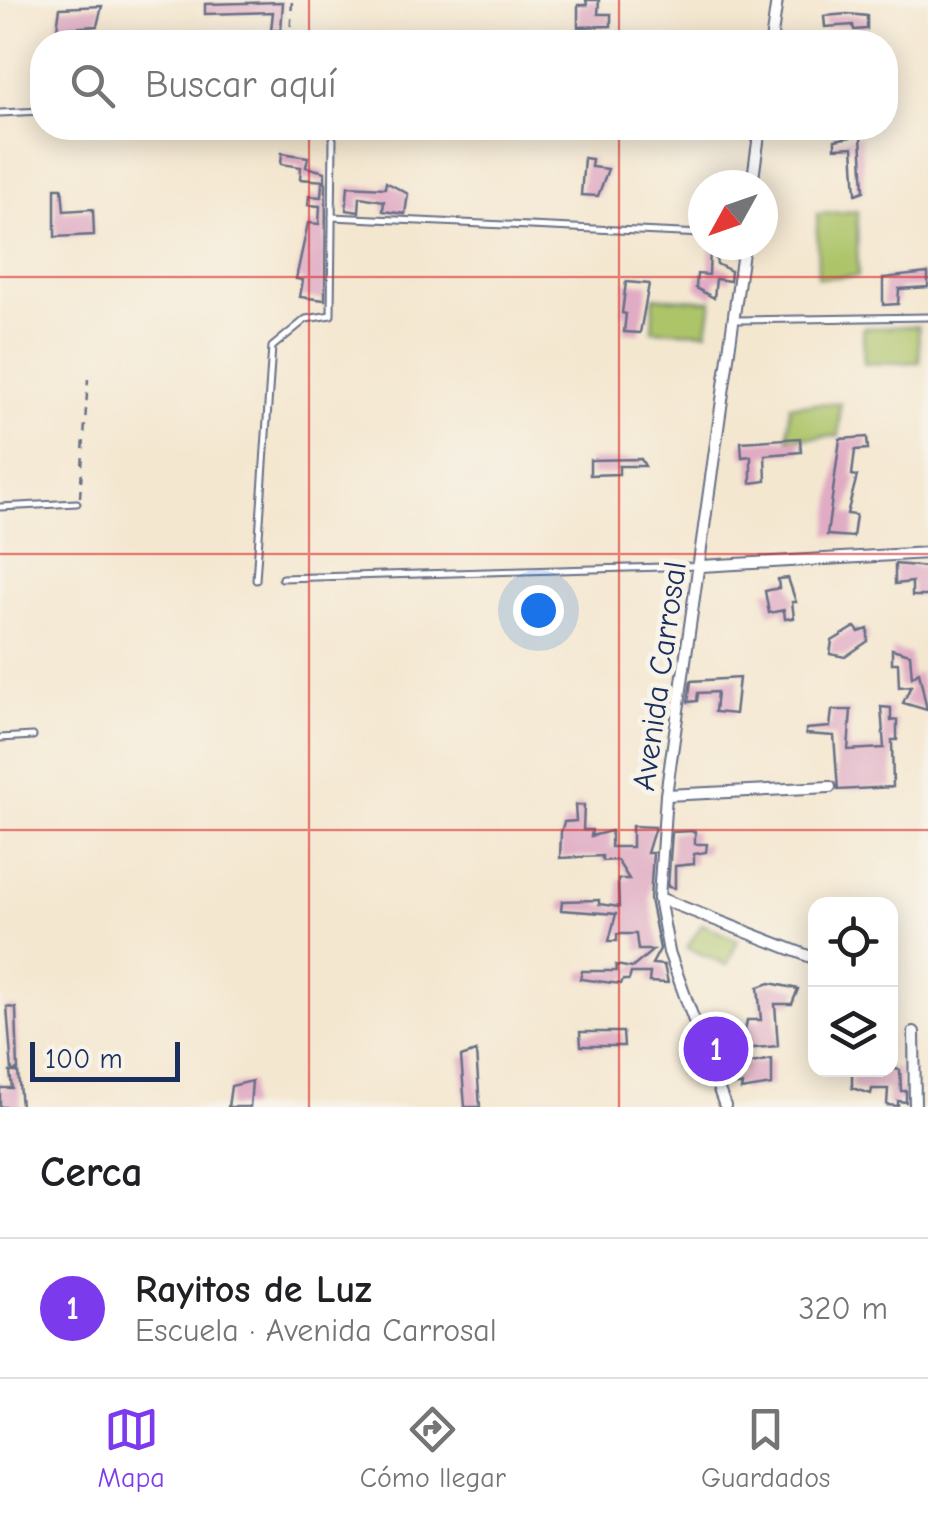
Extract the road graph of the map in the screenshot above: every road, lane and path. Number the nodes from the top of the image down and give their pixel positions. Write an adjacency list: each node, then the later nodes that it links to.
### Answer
1 (292, 0): 3 (path)
2 (777, 0): 4 (street)
3 (291, 30)
4 (773, 30)
5 (30, 112): 6 (lane)
6 (0, 113)
7 (332, 140): 10 (lane)
8 (758, 140): 9 (street)
9 (754, 170)
10 (332, 217): 11 (lane); 21 (lane)
11 (688, 233)
12 (742, 260): 14 (street, Avenida Carrosal)
13 (928, 316): 14 (lane)
14 (733, 320): 19 (street, Avenida Carrosal)
15 (88, 379): 16 (path)
16 (76, 502): 17 (lane)
17 (0, 507)
18 (928, 553): 19 (street)
19 (701, 566): 20 (lane); 25 (street, Avenida Carrosal)
20 (282, 578)
21 (256, 580)
22 (33, 736): 23 (lane)
23 (0, 738)
24 (830, 786): 25 (street)
25 (666, 796): 26 (street, Avenida Carrosal)
26 (659, 898): 27 (street); 29 (street, Avenida Carrosal)
27 (808, 956)
28 (914, 1032): 30 (street)
29 (726, 1107)
30 (915, 1107)

